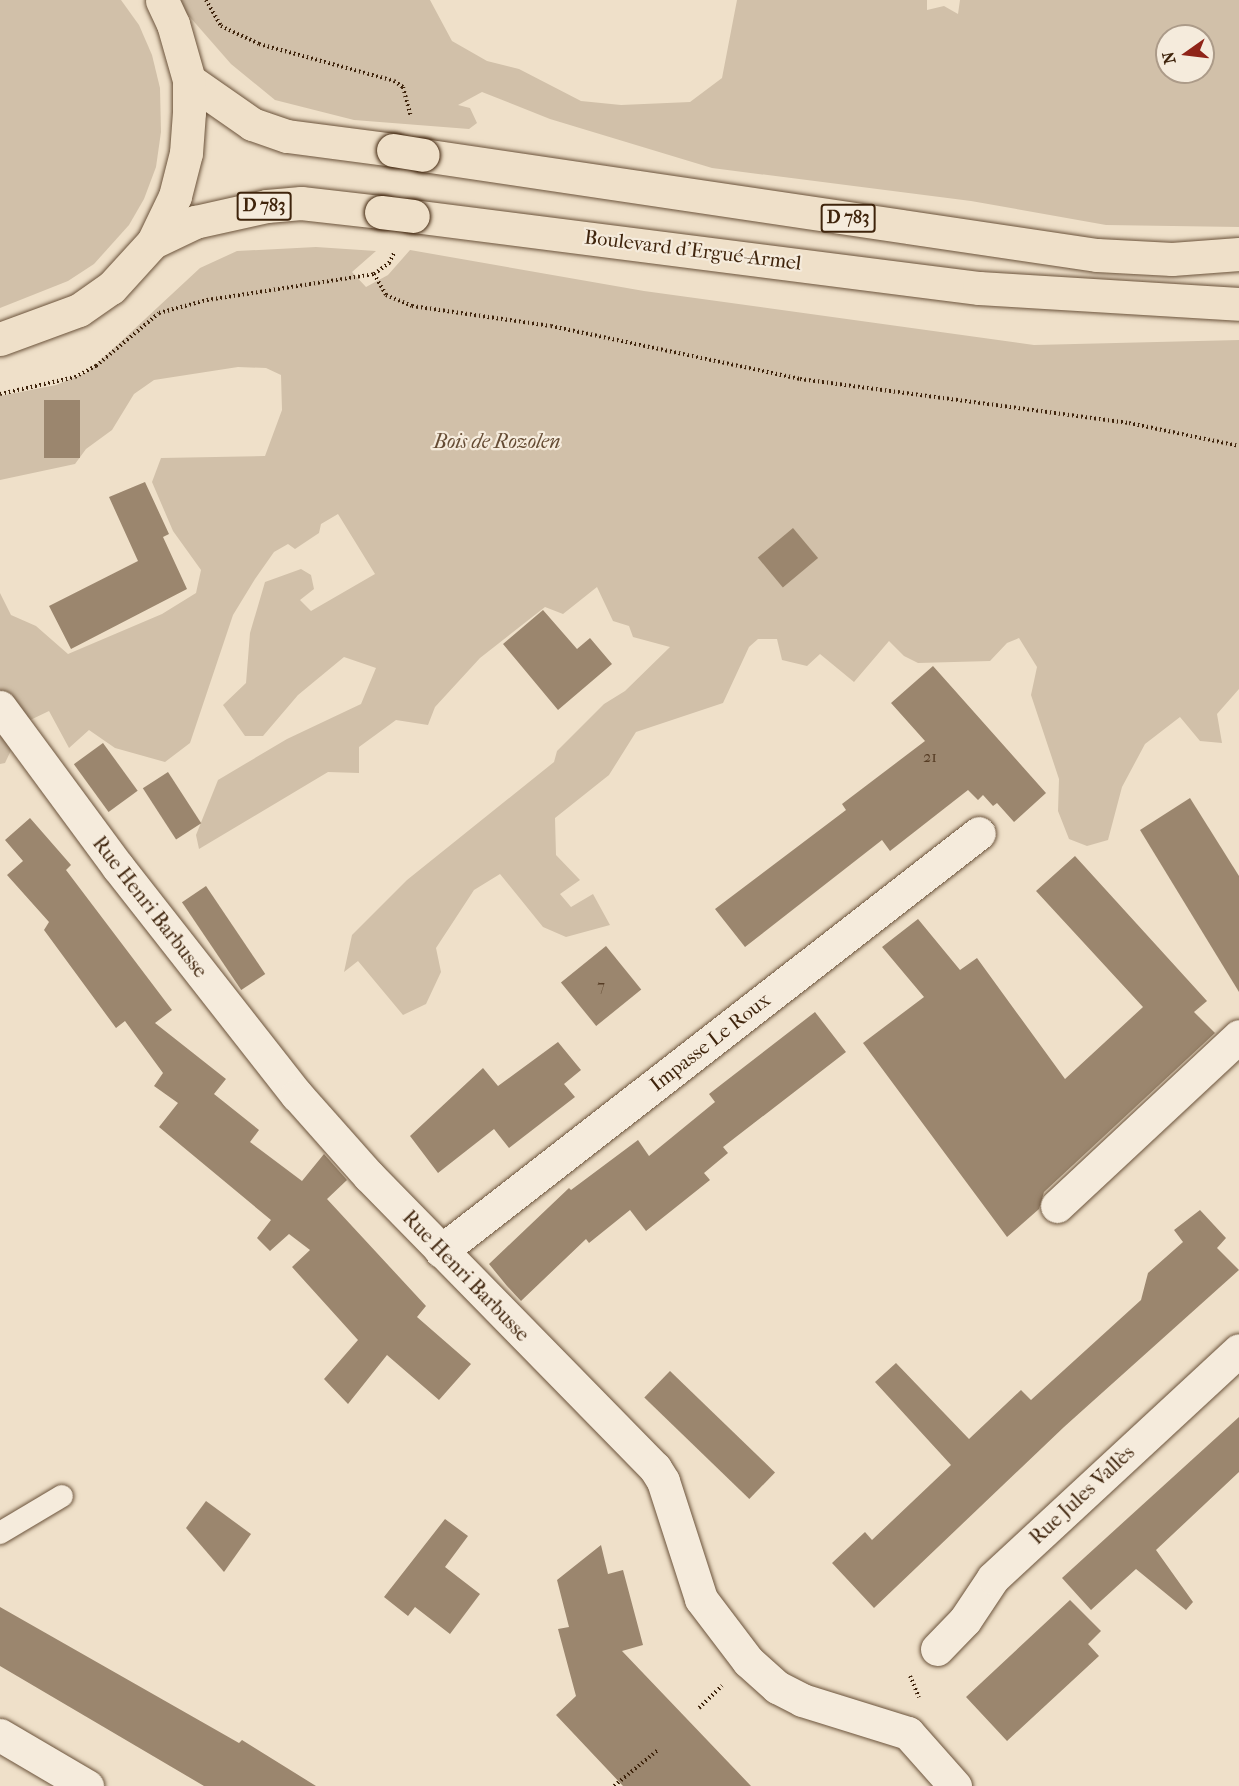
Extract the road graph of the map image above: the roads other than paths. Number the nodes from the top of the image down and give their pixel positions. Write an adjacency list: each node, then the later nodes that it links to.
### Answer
1 (162, 0): 2 (main road)
2 (189, 80): 3 (main road); 4 (main road, D 783)
3 (153, 242): 5 (main road, Boulevard d'Ergué-Armel / D 783); 6 (main road)
4 (1239, 254)
5 (1239, 304)
6 (0, 339)
7 (0, 707): 11 (street, Rue Henri Barbusse)
8 (979, 833): 11 (street, Impasse Le Roux)
9 (1239, 1036): 10 (street)
10 (1057, 1206)
11 (441, 1251): 18 (street, Rue Henri Barbusse)
12 (1239, 1350): 15 (street, Rue Jules Vallès)
13 (62, 1496): 14 (lane)
14 (0, 1533)
15 (937, 1649)
16 (0, 1736): 17 (street)
17 (87, 1786)
18 (955, 1786)

